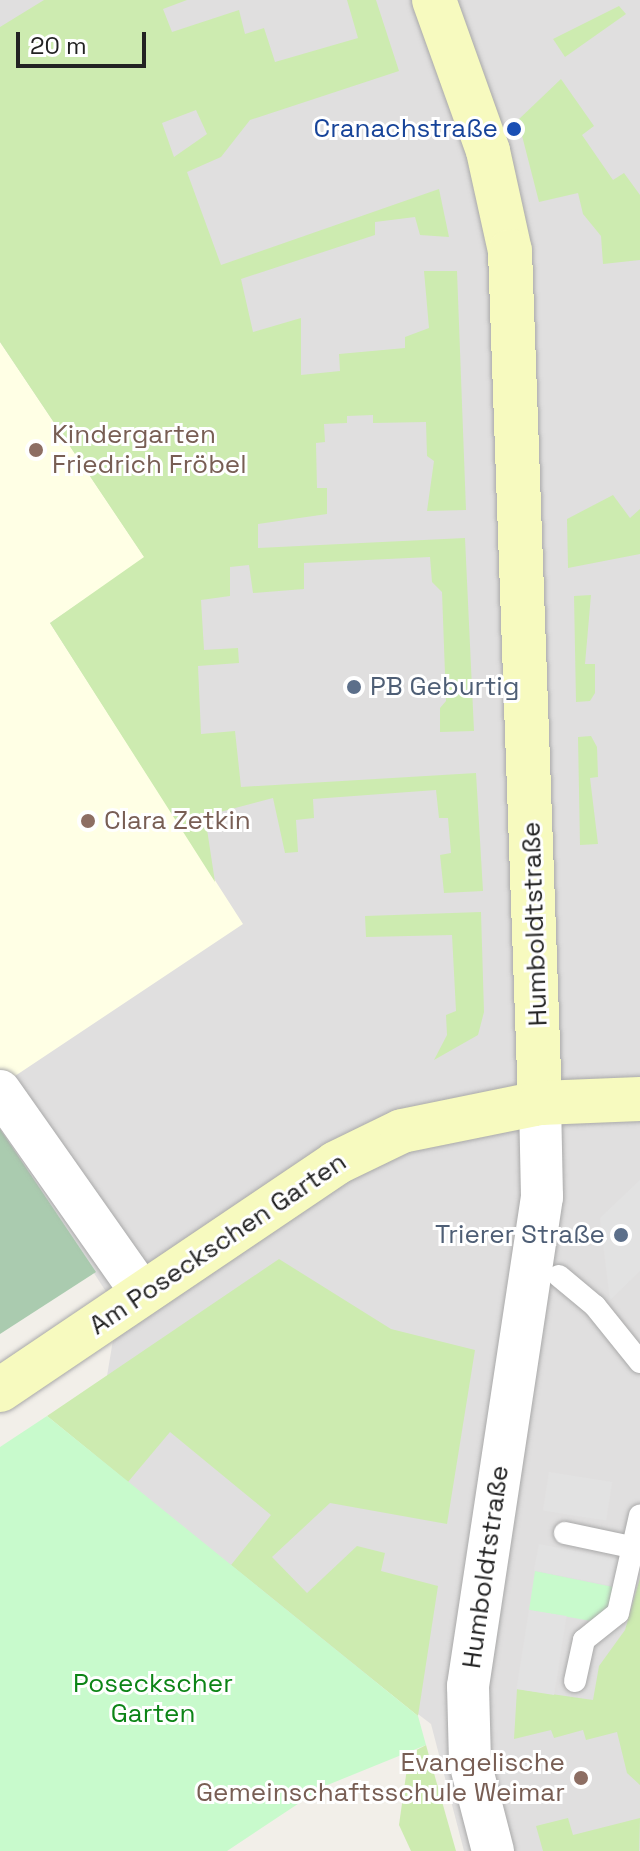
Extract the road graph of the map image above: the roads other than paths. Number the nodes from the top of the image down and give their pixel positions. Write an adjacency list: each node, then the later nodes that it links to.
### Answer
1 (434, 0): 4 (street, Humboldtstraße)
2 (0, 1091): 6 (street)
3 (640, 1099): 4 (street)
4 (540, 1103): 6 (street, Am Poseckschen Garten); 13 (street, Humboldtstraße)
5 (559, 1276): 7 (lane)
6 (142, 1293): 8 (street, Am Poseckschen Garten)
7 (640, 1362)
8 (0, 1390)
9 (640, 1515): 11 (lane)
10 (565, 1533): 11 (lane)
11 (637, 1546): 12 (lane)
12 (575, 1681)
13 (493, 1851)

